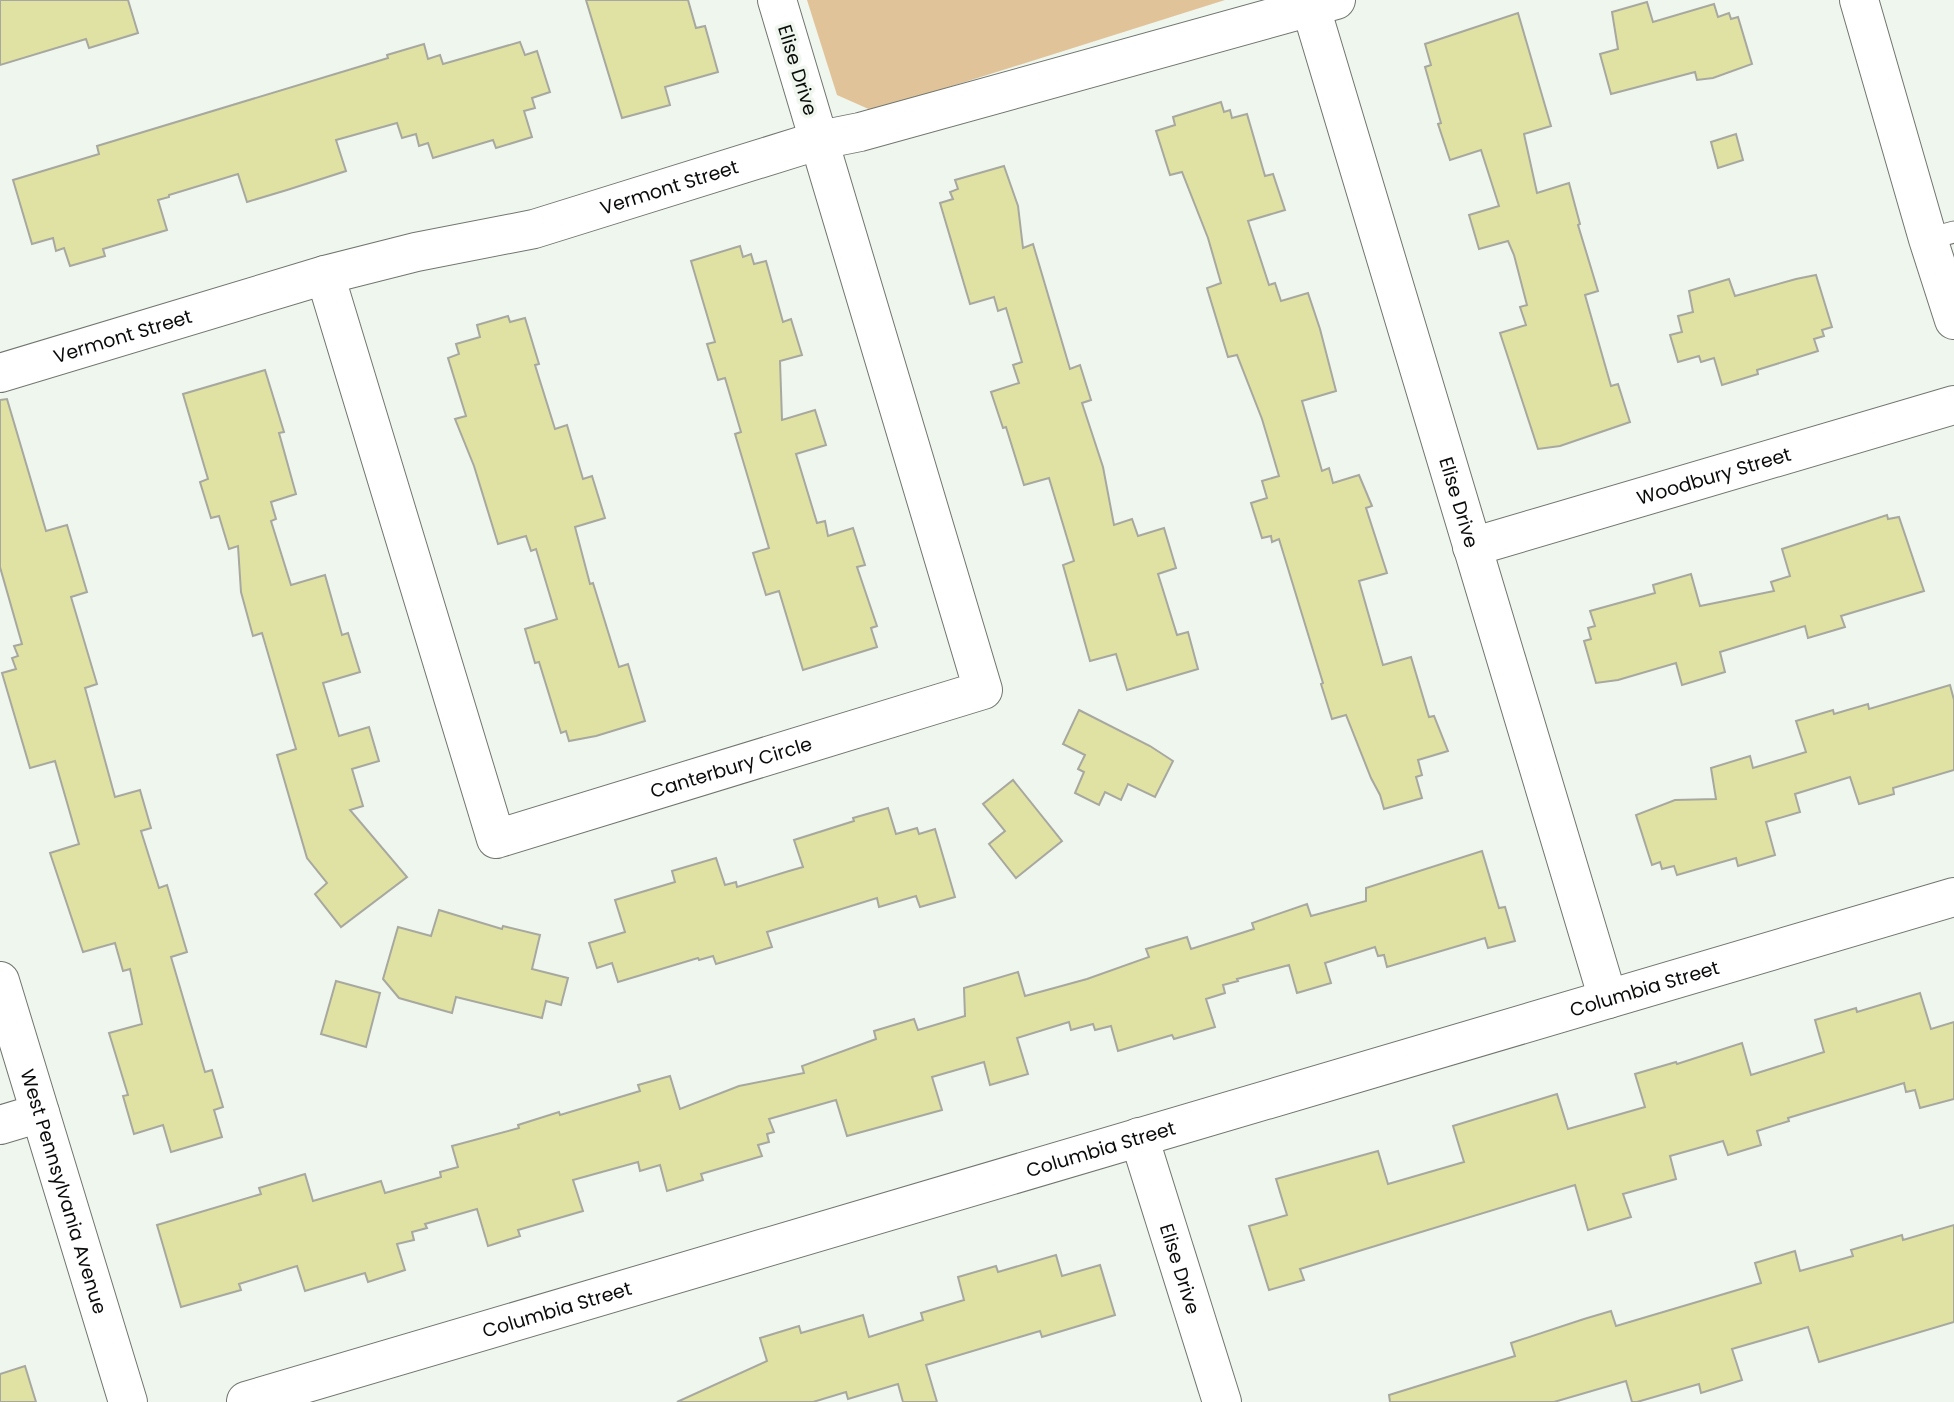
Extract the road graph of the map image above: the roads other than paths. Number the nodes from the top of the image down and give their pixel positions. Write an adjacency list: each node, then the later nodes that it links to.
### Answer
1 (777, 0): 4 (street, Elise Drive)
2 (1858, 0): 5 (street)
3 (1323, 4): 4 (street, Vermont Street); 10 (street, Elise Drive)
4 (820, 140): 6 (street, Vermont Street); 6 (street, Canterbury Circle)
5 (1941, 235): 7 (street)
6 (325, 275): 8 (street, Vermont Street)
7 (1954, 320)
8 (0, 373)
9 (1954, 405): 10 (street, Woodbury Street)
10 (1472, 547): 13 (street, Elise Drive)
11 (1954, 897): 13 (street, Columbia Street)
12 (0, 981): 14 (street, West Pennsylvania Avenue)
13 (1608, 999): 16 (street, Columbia Street)
14 (40, 1113): 15 (street); 18 (street, West Pennsylvania Avenue)
15 (0, 1125)
16 (1139, 1137): 17 (street, Columbia Street); 19 (street, Elise Drive)
17 (246, 1401)
18 (128, 1402)
19 (1222, 1402)

